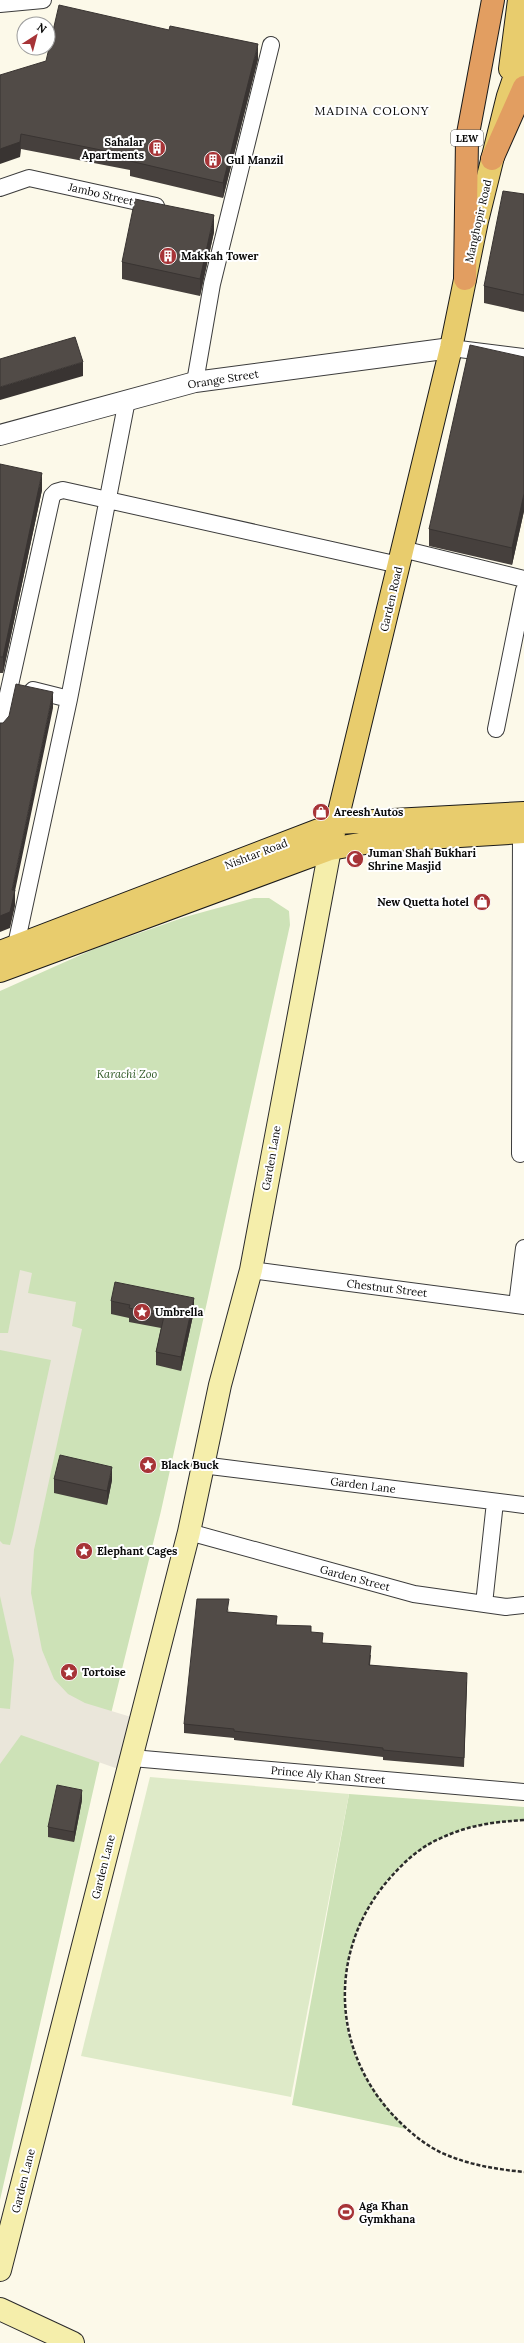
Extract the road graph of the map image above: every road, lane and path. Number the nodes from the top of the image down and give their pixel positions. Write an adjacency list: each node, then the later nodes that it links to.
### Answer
1 (43, 0): 4 (street)
2 (493, 0): 11 (highway, LEW)
3 (519, 0): 7 (main road)
4 (0, 4)
5 (271, 45): 14 (street)
6 (524, 49): 7 (main road)
7 (516, 92): 8 (highway, LEW)
8 (492, 159): 11 (main road, Manghopir Road)
9 (0, 188): 10 (street, Jambo Street)
10 (174, 210)
11 (465, 279): 12 (main road, Manghopir Road)
12 (451, 348): 13 (street); 14 (street, Orange Street); 18 (main road, Garden Road)
13 (524, 357)
14 (194, 382): 15 (street, Orange Street)
15 (127, 400): 16 (street, Orange Street); 17 (street)
16 (0, 435)
17 (108, 501): 18 (street); 21 (street); 22 (street)
18 (401, 557): 19 (street); 25 (main road, Garden Road)
19 (524, 579)
20 (524, 590): 23 (street)
21 (5, 683): 22 (street); 24 (street)
22 (69, 699): 29 (street)
23 (496, 729)
24 (0, 730)
25 (337, 823): 26 (main road, Nishtar Road); 27 (main road, Garden Road); 29 (main road, Nishtar Road)
26 (523, 826): 27 (main road, Nishtar Road); 28 (street)
27 (330, 849): 29 (main road, Nishtar Road); 33 (main road, Garden Lane)
28 (522, 868): 31 (street)
29 (13, 953): 30 (main road, Nishtar Road)
30 (0, 971)
31 (520, 1154)
32 (524, 1248): 34 (street)
33 (251, 1270): 34 (street, Chestnut Street); 35 (main road, Garden Lane)
34 (520, 1305)
35 (202, 1465): 36 (street, Garden Lane); 38 (main road, Garden Lane)
36 (495, 1502): 37 (street, Garden Lane); 39 (street)
37 (524, 1505)
38 (190, 1532): 39 (street, Garden Street); 41 (main road, Garden Lane)
39 (484, 1604): 40 (street, Garden Street)
40 (524, 1605)
41 (132, 1758): 42 (street, Prince Aly Khan Street); 45 (main road, Garden Lane)
42 (524, 1792)
43 (524, 1820): 44 (path)
44 (524, 2172)
45 (0, 2270)
46 (0, 2309): 47 (main road)
47 (73, 2343)

